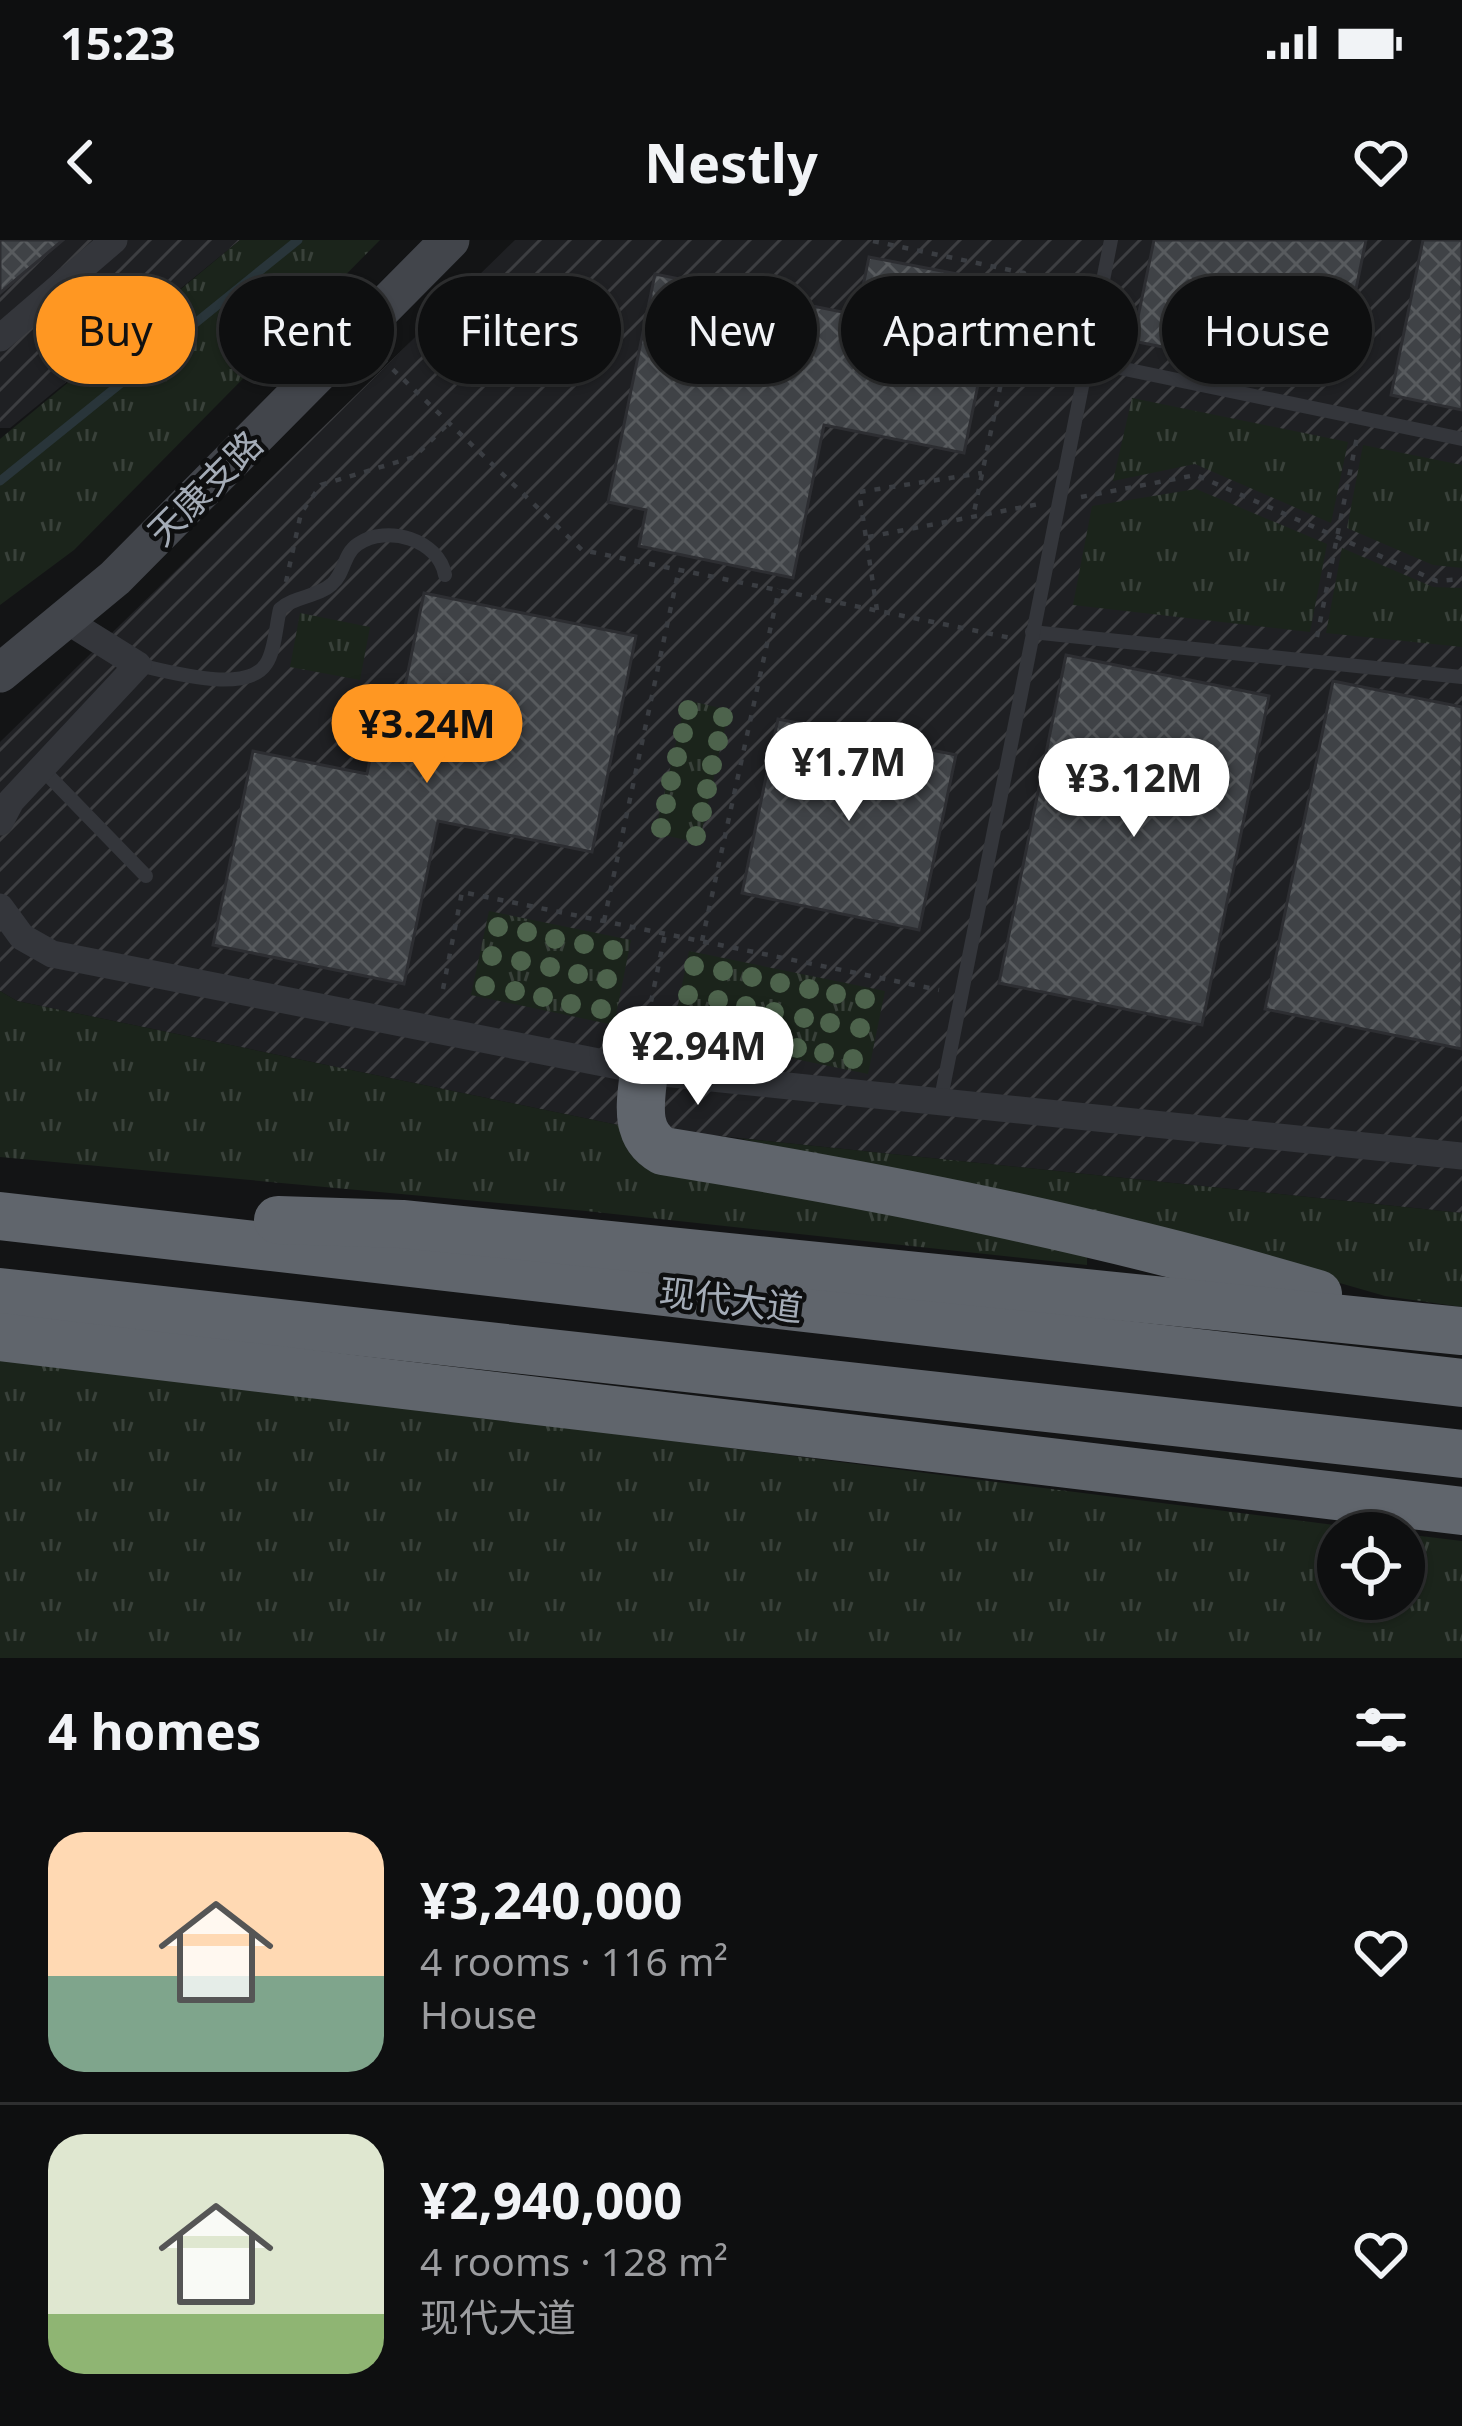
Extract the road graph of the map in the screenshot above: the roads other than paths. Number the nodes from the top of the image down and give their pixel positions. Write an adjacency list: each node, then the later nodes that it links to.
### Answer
1 (114, 240): 5 (street)
2 (450, 240): 10 (street, 天康支路)
3 (1111, 240): 4 (lane)
4 (1103, 276)
5 (0, 338)
6 (1138, 372): 8 (lane)
7 (1081, 384): 11 (lane)
8 (1462, 439)
9 (445, 575): 12 (lane)
10 (69, 622): 12 (street); 13 (street, 天康支路)
11 (1032, 632): 14 (lane); 20 (lane)
12 (138, 665): 15 (street)
13 (0, 673)
14 (1462, 677)
15 (41, 769): 16 (street); 17 (lane)
16 (0, 822)
17 (146, 876)
18 (0, 907): 19 (street)
19 (645, 1051): 20 (street); 24 (highway)
20 (941, 1098): 21 (street)
21 (1462, 1156)
22 (0, 1213): 24 (highway); 26 (highway, 现代大道)
23 (0, 1292): 27 (highway, 现代大道)
24 (1444, 1329)
25 (0, 1337): 28 (highway)
26 (1462, 1384)
27 (1462, 1454)
28 (1462, 1511)

